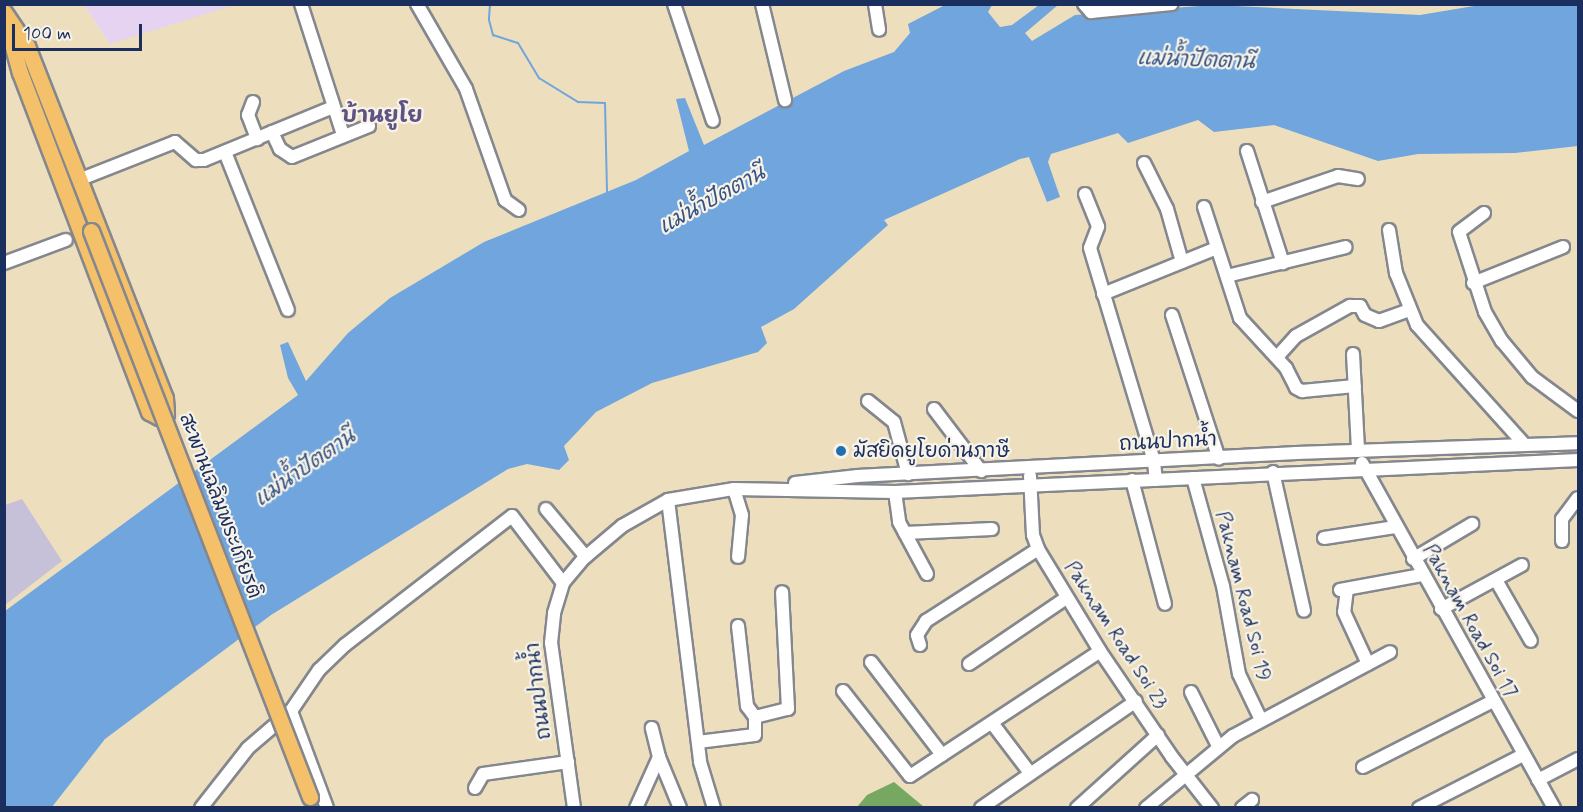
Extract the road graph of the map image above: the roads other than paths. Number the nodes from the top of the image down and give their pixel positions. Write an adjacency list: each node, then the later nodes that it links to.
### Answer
1 (301, 4): 12 (street)
2 (417, 4): 26 (street)
3 (674, 4): 13 (street)
4 (762, 4): 10 (street)
5 (874, 4): 9 (street)
6 (1084, 4): 7 (street)
7 (1172, 4)
8 (4, 13): 21 (main road); 21 (main road); 119 (main road, สะพานเฉลิมพระเกียรติ, bridge)
9 (879, 30)
10 (784, 100)
11 (253, 102): 17 (street)
12 (333, 107): 15 (street); 16 (street)
13 (713, 121)
14 (369, 126): 16 (street)
15 (272, 132): 16 (street); 17 (street)
16 (344, 135)
17 (257, 139): 19 (street)
18 (1246, 151): 24 (street)
19 (225, 152): 21 (street); 39 (street)
20 (1144, 163): 33 (street)
21 (81, 179)
22 (1358, 179): 24 (street)
23 (1084, 194): 38 (street)
24 (1262, 202): 35 (street)
25 (1204, 207): 32 (street)
26 (519, 210)
27 (1484, 213): 37 (street)
28 (1389, 230): 40 (street)
29 (66, 240): 34 (street)
30 (1346, 247): 35 (street)
31 (1563, 247): 37 (street)
32 (1217, 248): 33 (street); 36 (street)
33 (1182, 262): 38 (street)
34 (4, 263)
35 (1283, 263): 36 (street)
36 (1227, 276): 43 (street)
37 (1473, 283): 46 (street)
38 (1103, 294): 53 (street)
39 (288, 310)
40 (1409, 310): 43 (street); 49 (street)
41 (1172, 315): 51 (street)
42 (1353, 354): 44 (street, Paknam Road Soi 17)
43 (1277, 357): 44 (street)
44 (1355, 386): 50 (street, Paknam Road Soi 17)
45 (868, 401): 58 (street)
46 (1576, 405)
47 (934, 409): 56 (street)
48 (1575, 443): 49 (street, ถนนปากน้ำ); 52 (street)
49 (1524, 444): 50 (street, ถนนปากน้ำ)
50 (1359, 451): 51 (street, ถนนปากน้ำ); 55 (street, Paknam Road Soi 17)
51 (1219, 459): 53 (street, ถนนปากน้ำ)
52 (1576, 460): 55 (street, ถนนปากน้ำ)
53 (1154, 462): 54 (street, ถนนปากน้ำ); 61 (street)
54 (1029, 468): 56 (street, ถนนปากน้ำ); 62 (street, Paknam Road Soi 23)
55 (1363, 468): 57 (street, ถนนปากน้ำ); 70 (street, Paknam Road Soi 17)
56 (981, 471): 58 (street, ถนนปากน้ำ)
57 (1273, 472): 59 (street, ถนนปากน้ำ); 88 (street)
58 (908, 474): 63 (street, ถนนปากน้ำ)
59 (1193, 478): 61 (street, ถนนปากน้ำ); 103 (street, Paknam Road Soi 19)
60 (1132, 480): 61 (street, ถนนปากน้ำ); 62 (street, ถนนปากน้ำ); 86 (street)
61 (1156, 480)
62 (1030, 484): 65 (street, ถนนปากน้ำ); 75 (street, Paknam Road Soi 23)
63 (759, 488): 64 (street, ถนนปากน้ำ); 65 (street, ถนนปากน้ำ)
64 (734, 489): 67 (street, ถนนปากน้ำ); 77 (street)
65 (896, 492): 72 (street)
66 (1578, 498): 74 (street)
67 (668, 500): 76 (street, ถนนปากน้ำ); 107 (street)
68 (546, 508): 76 (street)
69 (1472, 524): 78 (street)
70 (1395, 527): 73 (street); 78 (street, Paknam Road Soi 17)
71 (992, 529): 72 (street)
72 (905, 533): 80 (street)
73 (1324, 538)
74 (1562, 541)
75 (1038, 549): 85 (street, Paknam Road Soi 23); 91 (street)
76 (586, 557): 83 (street, ถนนปากน้ำ)
77 (738, 557)
78 (1413, 559): 81 (street, Paknam Road Soi 17)
79 (1522, 565): 82 (street)
80 (927, 574)
81 (1422, 575): 87 (street, Paknam Road Soi 17); 96 (street)
82 (1496, 580): 87 (street); 90 (street)
83 (563, 583): 101 (street); 113 (street, ถนนปากน้ำ)
84 (782, 592): 102 (street)
85 (1066, 598): 92 (street, Paknam Road Soi 23); 95 (street)
86 (1165, 604)
87 (1441, 609): 100 (street, Paknam Road Soi 17)
88 (1304, 611)
89 (738, 626): 102 (street)
90 (1531, 641)
91 (920, 645)
92 (1100, 651): 99 (street, Paknam Road Soi 23); 104 (street)
93 (1390, 652): 96 (street)
94 (871, 662): 110 (street)
95 (969, 664)
96 (1368, 664): 103 (street)
97 (843, 691): 110 (street)
98 (1191, 692): 108 (street)
99 (1136, 701): 106 (street, Paknam Road Soi 23); 115 (street)
100 (1493, 701): 109 (street, Paknam Road Soi 17); 114 (street)
101 (291, 711): 120 (street); 121 (street)
102 (755, 717): 107 (street)
103 (1261, 720): 108 (street)
104 (992, 723): 110 (street); 115 (street)
105 (652, 728): 111 (street)
106 (1158, 735): 116 (street, Paknam Road Soi 23); 127 (street)
107 (699, 742): 125 (street)
108 (1218, 746): 116 (street)
109 (1523, 755): 117 (street, Paknam Road Soi 17); 130 (street)
110 (942, 756)
111 (659, 757): 123 (street); 124 (street)
112 (1578, 759): 117 (street)
113 (567, 762): 118 (street); 122 (street, ถนนปากน้ำ)
114 (1363, 767)
115 (1030, 773): 126 (street)
116 (1184, 774): 128 (street); 129 (street, Paknam Road Soi 23)
117 (1538, 780): 131 (street, Paknam Road Soi 17)
118 (475, 788)
119 (312, 802)
120 (201, 807)
121 (327, 807)
122 (574, 807)
123 (636, 807)
124 (680, 807)
125 (714, 807)
126 (981, 807)
127 (1077, 807)
128 (1146, 807)
129 (1212, 807)
130 (1419, 807)
131 (1554, 807)

